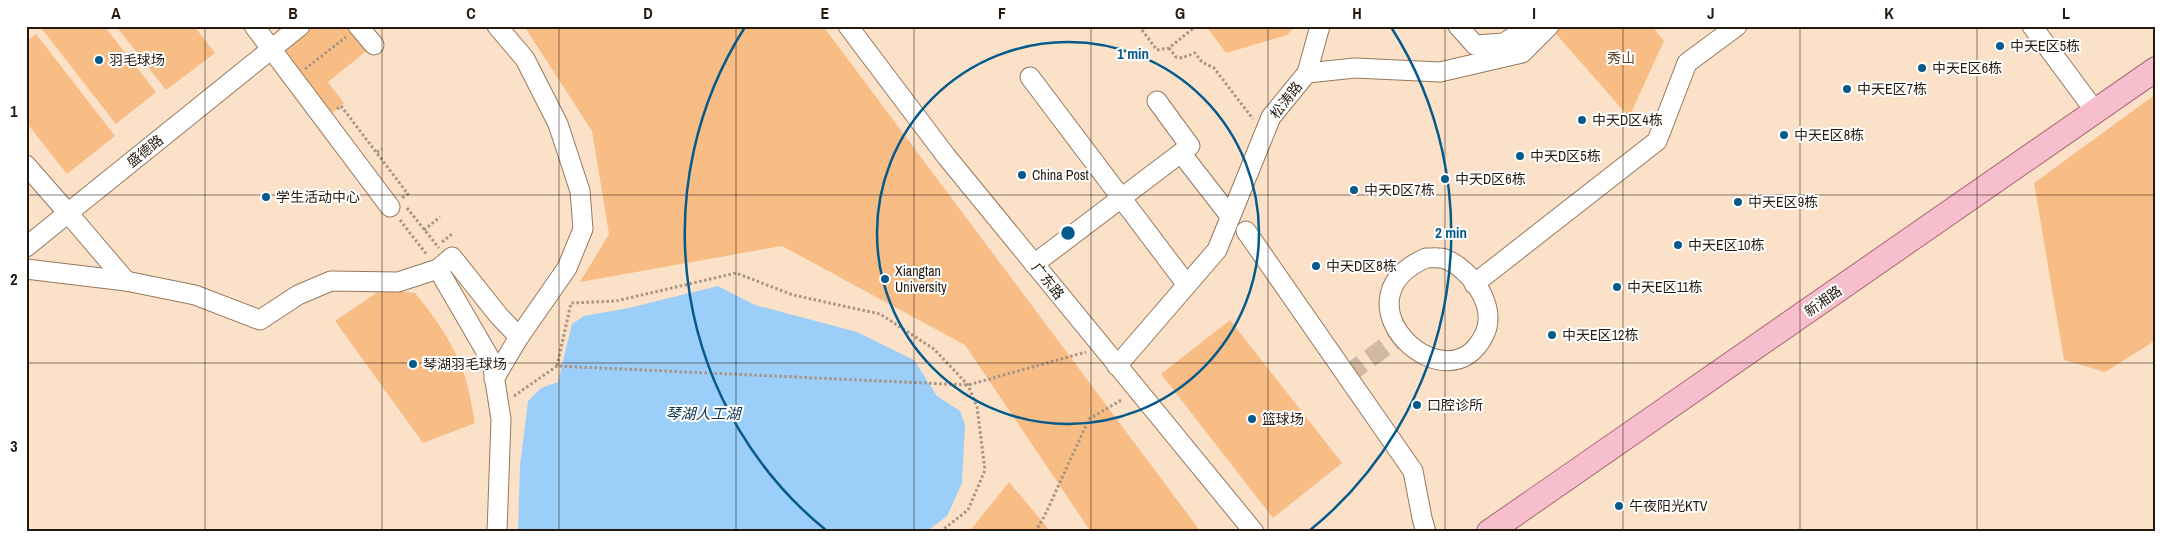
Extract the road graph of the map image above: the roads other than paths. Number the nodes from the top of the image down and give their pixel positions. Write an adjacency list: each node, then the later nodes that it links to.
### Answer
1 (254, 26): 13 (street)
2 (300, 26): 13 (street, 盛德路)
3 (497, 26): 33 (street)
4 (848, 26): 28 (street, 广东路)
5 (1320, 26): 15 (street)
6 (1458, 26): 7 (street)
7 (1530, 26)
8 (1549, 26): 15 (street, 松涛路)
9 (1738, 26): 31 (street)
10 (2032, 26): 18 (street)
11 (359, 27): 12 (street)
12 (374, 45)
13 (272, 49): 22 (street); 23 (street, 盛德路)
14 (2156, 69): 18 (main road, 新湘路)
15 (1307, 73): 24 (street, 松涛路)
16 (1030, 77): 21 (street)
17 (1157, 101): 19 (street)
18 (2096, 111): 39 (main road, 新湘路)
19 (1181, 153): 21 (street); 24 (street)
20 (26, 165): 23 (street)
21 (1121, 198): 28 (street); 32 (street)
22 (395, 204)
23 (68, 213): 26 (street, 盛德路); 30 (street)
24 (1230, 216): 32 (street, 松涛路)
25 (1246, 231): 38 (street)
26 (26, 247)
27 (441, 258): 30 (street); 33 (street); 35 (street)
28 (1034, 264): 34 (street, 广东路)
29 (26, 269): 30 (street)
30 (126, 281)
31 (1474, 284): 31 (street)
32 (1187, 285): 34 (street, 松涛路)
33 (519, 337): 35 (street)
34 (1117, 366): 37 (street, 广东路)
35 (494, 379): 36 (street)
36 (497, 532)
37 (1254, 532)
38 (1426, 532)
39 (1490, 532)

